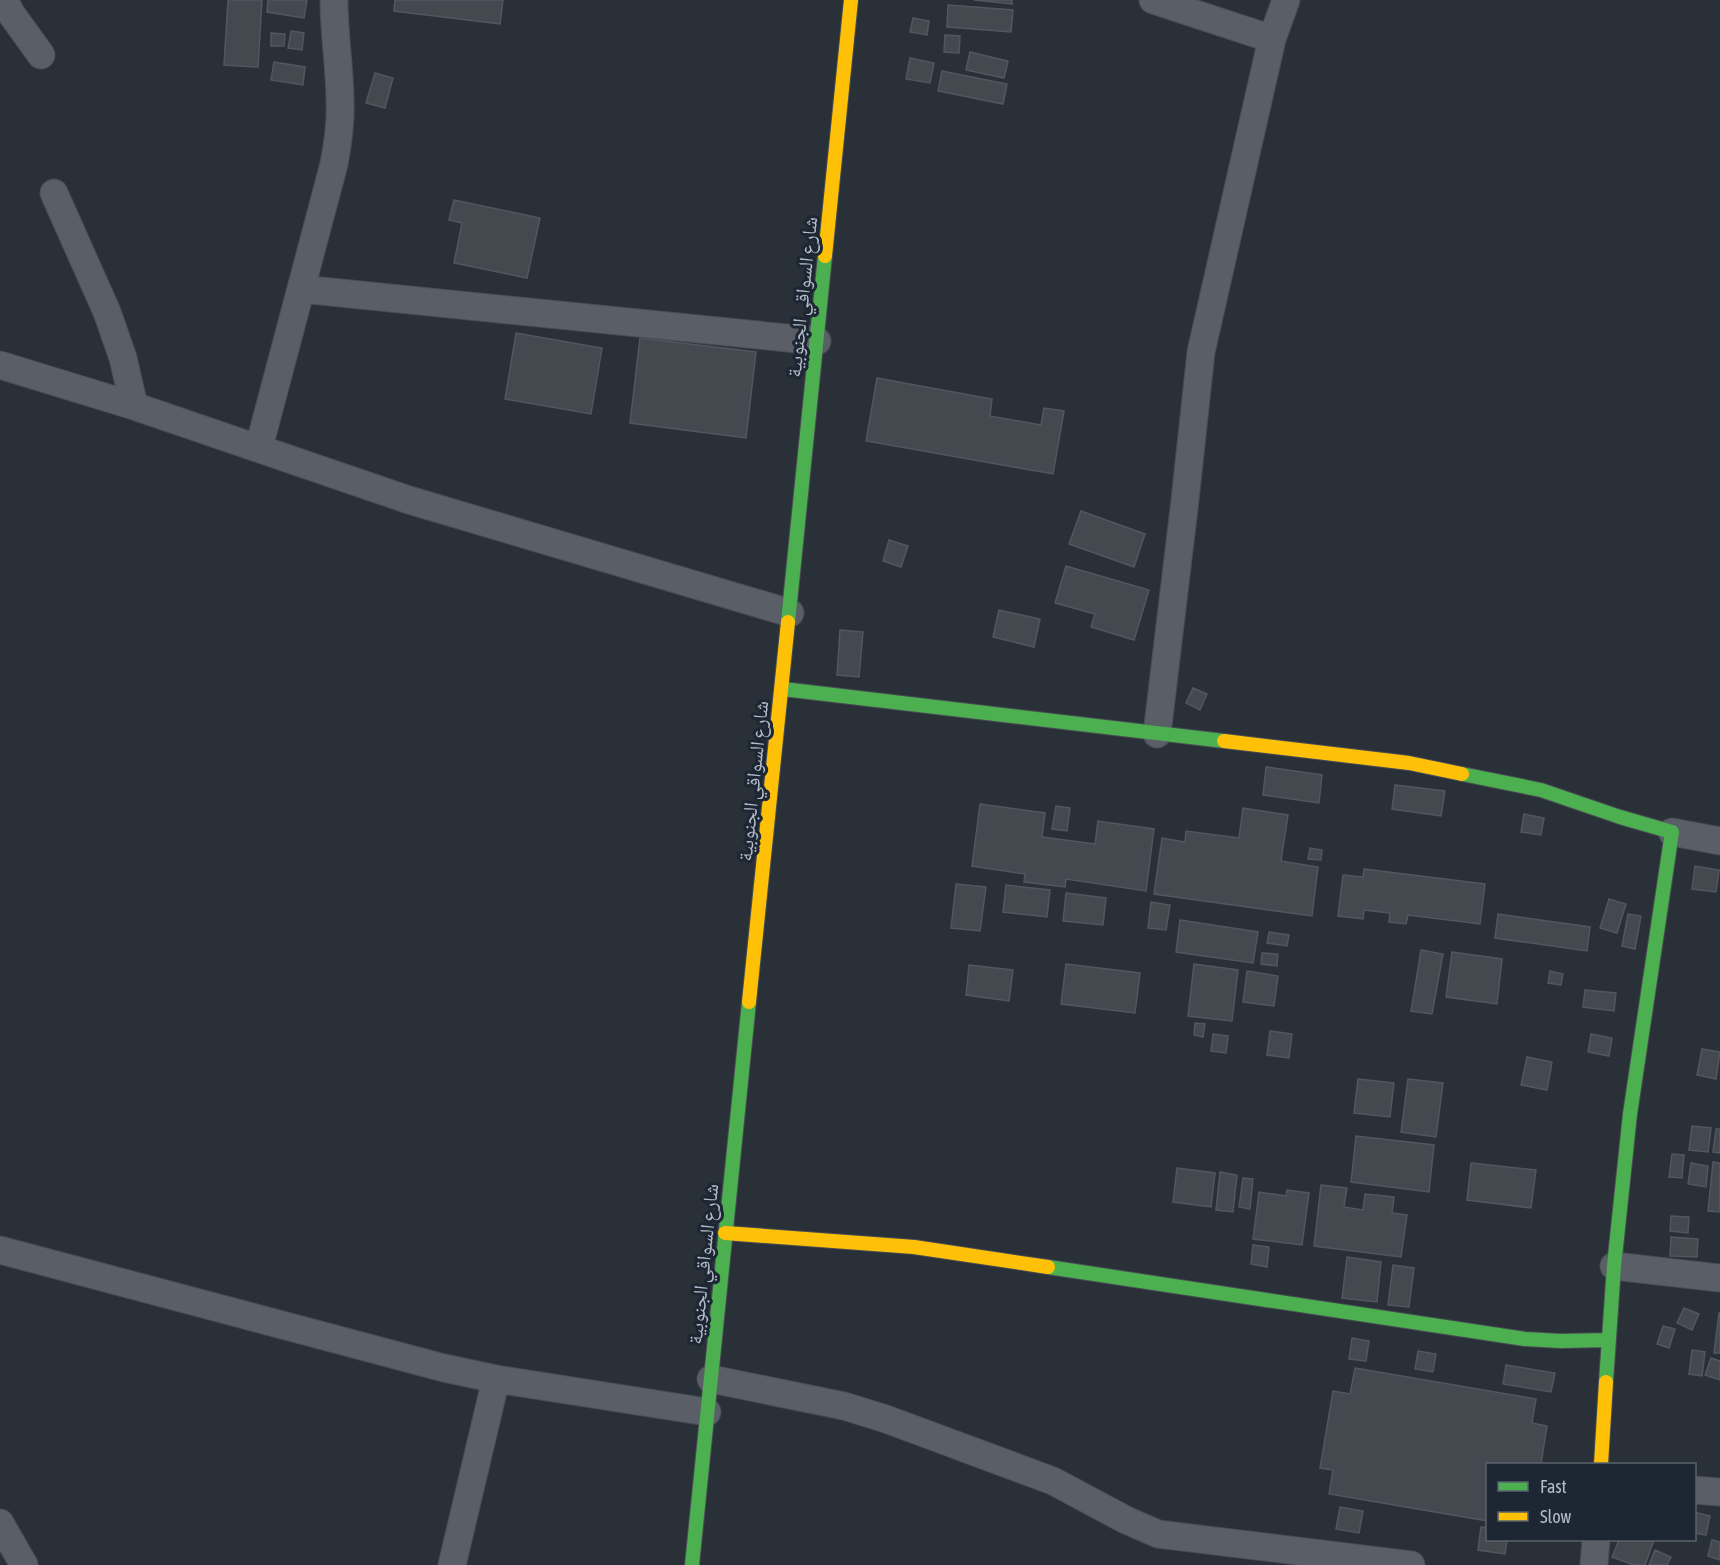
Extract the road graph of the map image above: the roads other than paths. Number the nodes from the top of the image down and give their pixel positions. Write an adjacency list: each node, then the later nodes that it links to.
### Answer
1 (5, 0): 7 (street)
2 (334, 0): 9 (street)
3 (1153, 0): 6 (street)
4 (1286, 0): 6 (street)
5 (844, 2): 10 (street, شارع السواقي الجنوبية)
6 (1272, 39): 16 (street)
7 (41, 55)
8 (54, 193): 12 (street)
9 (301, 289): 10 (street); 13 (street)
10 (818, 341): 14 (street, شارع السواقي الجنوبية)
11 (0, 365): 12 (street)
12 (134, 405): 13 (street)
13 (259, 447): 14 (street)
14 (790, 613): 15 (street, شارع السواقي الجنوبية)
15 (783, 689): 16 (street); 19 (street, شارع السواقي الجنوبية)
16 (1157, 734): 17 (street)
17 (1672, 832): 18 (street); 21 (street)
18 (1720, 841)
19 (725, 1233): 23 (street); 25 (street, شارع السواقي الجنوبية)
20 (0, 1250): 24 (street)
21 (1614, 1266): 22 (street); 23 (street)
22 (1720, 1278)
23 (1609, 1340): 27 (street)
24 (496, 1379): 26 (street); 33 (street)
25 (711, 1380): 26 (street, شارع السواقي الجنوبية); 35 (street)
26 (706, 1412): 34 (street, شارع السواقي الجنوبية)
27 (1601, 1463)
28 (1696, 1490): 29 (street)
29 (1720, 1492)
30 (0, 1523): 32 (street)
31 (1596, 1541): 36 (street)
32 (24, 1565)
33 (452, 1565)
34 (692, 1565)
35 (1411, 1565)
36 (1594, 1565)

